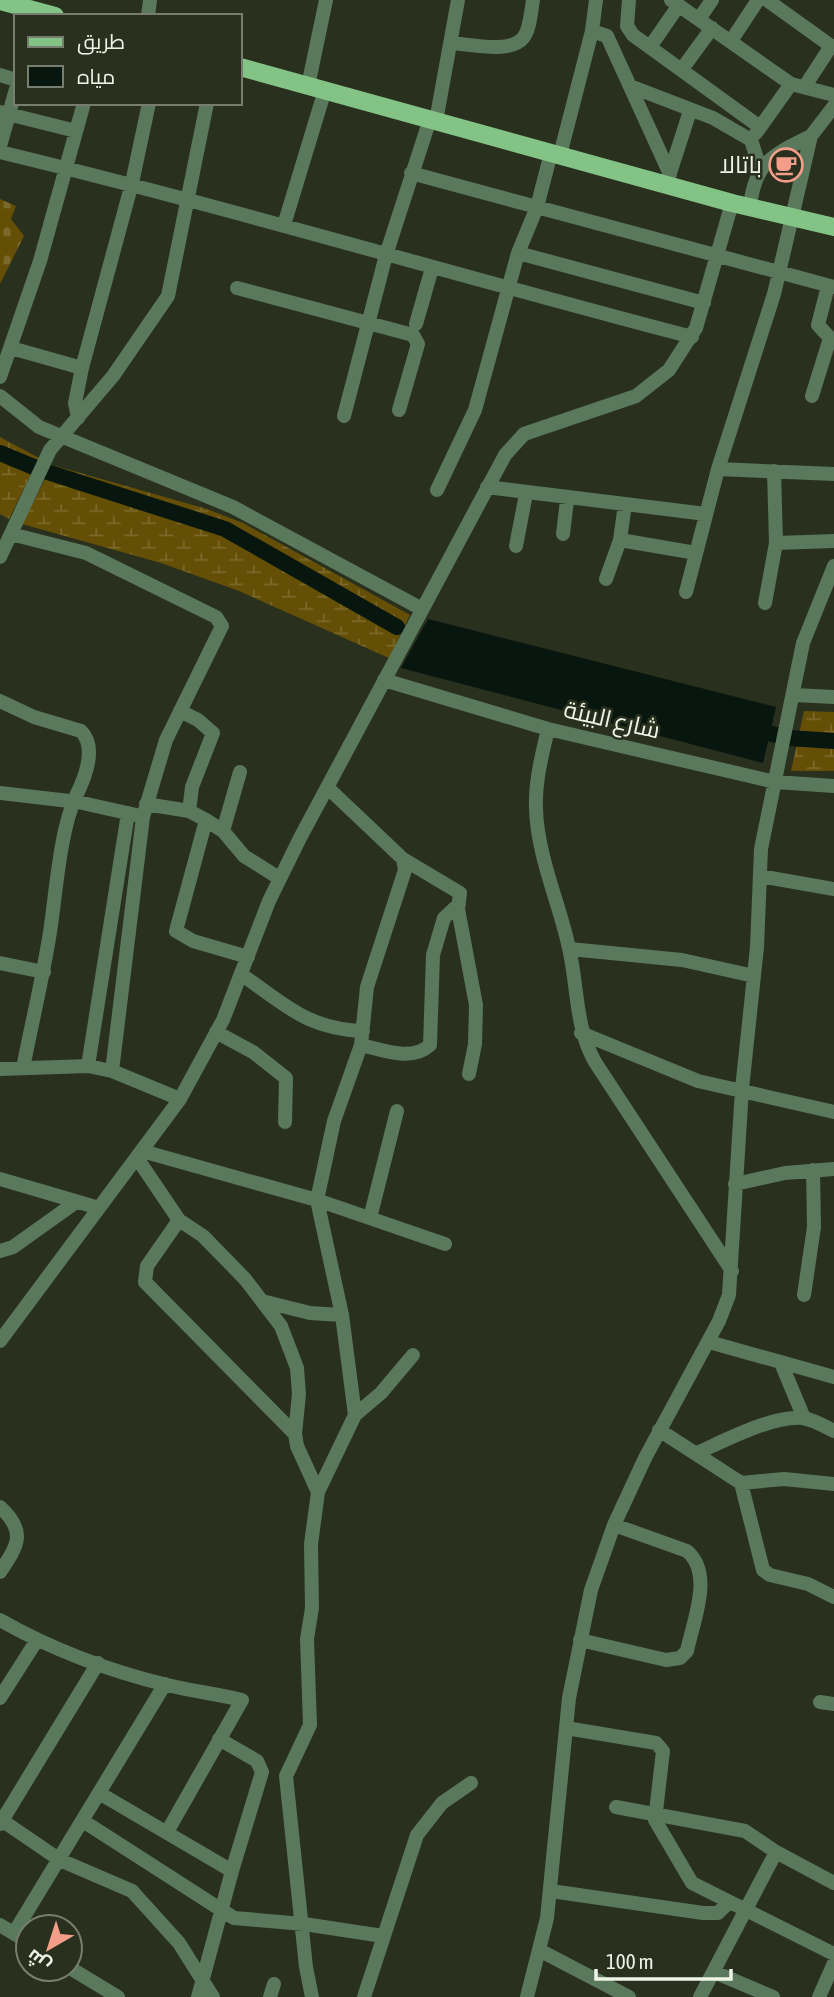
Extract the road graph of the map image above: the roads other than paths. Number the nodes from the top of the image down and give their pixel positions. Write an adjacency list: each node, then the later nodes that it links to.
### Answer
1 (326, 0): 23 (street)
2 (533, 0): 16 (street)
3 (596, 0): 14 (street)
4 (629, 0): 18 (street)
5 (712, 0): 12 (street)
6 (758, 0): 15 (street)
7 (0, 1): 11 (main road)
8 (456, 1): 16 (street)
9 (774, 2): 17 (street)
10 (675, 3): 12 (street); 18 (street)
11 (36, 13)
12 (699, 19): 13 (street)
13 (712, 28): 15 (street); 20 (street)
14 (592, 31): 22 (street); 38 (street)
15 (730, 41): 21 (street)
16 (452, 43): 32 (street)
17 (833, 43): 21 (street)
18 (650, 47): 20 (street)
19 (242, 68): 23 (main road)
20 (682, 69): 34 (street)
21 (798, 85): 25 (street); 34 (street)
22 (630, 86): 30 (street); 42 (street)
23 (316, 88): 32 (main road); 49 (street)
24 (14, 93): 31 (street)
25 (834, 95)
26 (83, 105): 33 (street)
27 (149, 105): 43 (street)
28 (207, 105): 44 (street)
29 (834, 106): 35 (street)
30 (690, 111): 34 (street); 42 (street)
31 (5, 113): 33 (street); 36 (street)
32 (433, 120): 38 (main road); 41 (street)
33 (76, 131): 39 (street)
34 (755, 133): 40 (street)
35 (811, 136): 40 (street); 48 (street)
36 (0, 145)
37 (0, 152): 39 (street)
38 (555, 154): 42 (main road); 46 (street)
39 (66, 168): 43 (street); 63 (street)
40 (760, 168): 47 (street)
41 (411, 173): 46 (street); 52 (street)
42 (668, 179): 45 (main road)
43 (132, 183): 44 (street); 64 (street)
44 (190, 198): 49 (street); 70 (street)
45 (732, 203): 47 (main road); 53 (street)
46 (537, 206): 51 (street); 53 (street)
47 (750, 208): 48 (main road)
48 (792, 219): 50 (main road); 55 (street)
49 (284, 225): 52 (street)
50 (834, 227)
51 (518, 253): 58 (street); 59 (street)
52 (386, 255): 54 (street); 60 (street)
53 (717, 255): 55 (street); 59 (street)
54 (432, 268): 58 (street); 61 (street)
55 (779, 273): 56 (street); 72 (street)
56 (831, 287): 67 (street)
57 (237, 288): 60 (street)
58 (509, 289): 62 (street); 76 (street)
59 (704, 303): 62 (street)
60 (368, 323): 68 (street); 69 (street)
61 (416, 324)
62 (692, 337): 75 (street)
63 (11, 348): 64 (street); 65 (street)
64 (82, 368): 70 (street)
65 (0, 377)
66 (0, 396): 71 (street)
67 (811, 396)
68 (399, 410)
69 (344, 416)
70 (78, 418): 71 (street)
71 (62, 436): 81 (street); 93 (street)
72 (718, 469): 73 (street); 80 (street)
73 (774, 471): 74 (street); 85 (street)
74 (834, 474)
75 (487, 487): 77 (street); 93 (street)
76 (437, 490)
77 (526, 494): 78 (street); 86 (street)
78 (567, 500): 79 (street); 82 (street)
79 (625, 504): 80 (street); 83 (street)
80 (706, 514): 87 (street)
81 (11, 534): 88 (street); 98 (street)
82 (563, 534)
83 (620, 540): 87 (street); 90 (street)
84 (834, 541): 85 (street)
85 (776, 543): 92 (street)
86 (516, 546)
87 (696, 553): 91 (street)
88 (0, 557)
89 (834, 566): 95 (street)
90 (606, 579)
91 (685, 592)
92 (765, 603)
93 (422, 609): 94 (street)
94 (384, 680): 99 (street, شارع البيئة); 103 (street)
95 (795, 695): 96 (street); 101 (street)
96 (834, 697)
97 (0, 701): 105 (street)
98 (180, 711): 106 (street); 107 (street)
99 (548, 729): 101 (street, شارع البيئة); 115 (street)
100 (240, 772): 109 (street)
101 (775, 782): 102 (street, شارع البيئة); 111 (street)
102 (834, 786)
103 (327, 787): 110 (street); 112 (street)
104 (0, 793): 105 (street)
105 (74, 802): 107 (street); 118 (street)
106 (189, 811): 107 (street); 108 (street)
107 (139, 812): 124 (street); 127 (street)
108 (206, 820): 109 (street); 116 (street)
109 (223, 831): 112 (street)
110 (403, 859): 114 (street); 123 (street)
111 (760, 876): 113 (street); 120 (street)
112 (279, 878): 116 (street)
113 (834, 889)
114 (458, 904): 123 (street); 128 (street)
115 (569, 949): 120 (street); 122 (street)
116 (248, 957): 119 (street)
117 (0, 963): 118 (street)
118 (44, 972): 125 (street)
119 (242, 975): 121 (street); 123 (street)
120 (754, 976): 129 (street)
121 (216, 1031): 130 (street); 133 (street)
122 (581, 1033): 129 (street); 146 (street)
123 (362, 1038): 139 (street)
124 (89, 1066): 125 (street); 127 (street)
125 (23, 1068): 126 (street)
126 (0, 1069)
127 (113, 1071): 130 (street)
128 (469, 1074)
129 (741, 1089): 132 (street); 138 (street)
130 (180, 1099): 134 (street)
131 (397, 1111): 142 (street)
132 (834, 1112)
133 (285, 1122)
134 (139, 1154): 139 (street); 141 (street); 143 (street)
135 (834, 1169): 136 (street)
136 (813, 1170): 138 (street); 147 (street)
137 (0, 1179): 140 (street)
138 (735, 1184): 146 (street)
139 (317, 1200): 142 (street); 149 (street)
140 (76, 1202): 141 (street); 145 (street)
141 (99, 1208): 150 (street)
142 (370, 1218): 144 (street)
143 (179, 1220): 148 (street); 159 (street)
144 (445, 1244)
145 (0, 1251)
146 (732, 1271): 151 (street)
147 (804, 1295)
148 (262, 1301): 149 (street); 159 (street)
149 (342, 1315): 155 (street)
150 (3, 1334)
151 (709, 1342): 153 (street); 157 (street)
152 (412, 1355): 155 (street)
153 (781, 1363): 154 (street); 156 (street)
154 (834, 1377)
155 (355, 1415): 163 (street)
156 (804, 1418): 158 (street); 160 (street)
157 (659, 1430): 160 (street); 165 (street)
158 (834, 1432)
159 (295, 1434): 163 (street)
160 (697, 1453): 161 (street)
161 (741, 1483): 162 (street); 167 (street)
162 (834, 1484)
163 (318, 1492): 191 (street)
164 (0, 1507): 166 (street)
165 (614, 1525): 170 (street); 170 (street)
166 (0, 1572)
167 (834, 1597)
168 (0, 1620): 169 (street)
169 (37, 1640): 171 (street); 173 (street)
170 (579, 1640): 174 (street)
171 (99, 1663): 172 (street); 180 (street)
172 (165, 1684): 175 (street); 177 (street)
173 (0, 1698)
174 (566, 1728): 179 (street); 187 (street)
175 (219, 1739): 182 (street); 185 (street)
176 (471, 1783): 193 (street)
177 (99, 1793): 181 (street); 182 (street)
178 (617, 1807): 179 (street)
179 (654, 1813): 183 (street); 188 (street)
180 (1, 1821): 184 (street)
181 (83, 1821): 184 (street); 190 (street)
182 (167, 1832): 185 (street)
183 (776, 1852): 186 (street); 189 (street)
184 (60, 1860): 192 (street); 198 (street)
185 (232, 1871): 190 (street)
186 (834, 1883)
187 (551, 1891): 188 (street); 194 (street)
188 (729, 1902): 189 (street)
189 (746, 1911): 195 (street); 197 (street)
190 (222, 1912): 191 (street); 198 (street)
191 (304, 1924): 193 (street); 203 (street)
192 (4, 1928)
193 (383, 1936): 204 (street)
194 (539, 1950): 205 (street); 206 (street)
195 (834, 1954)
196 (834, 1963): 209 (street)
197 (714, 1972): 207 (street); 208 (street)
198 (202, 1981): 201 (street); 202 (street)
199 (94, 1991): 200 (street)
200 (118, 1997)
201 (198, 1997)
202 (213, 1997)
203 (312, 1997)
204 (364, 1997)
205 (527, 1997)
206 (629, 1997)
207 (700, 1997)
208 (773, 1997)
209 (819, 1997)

